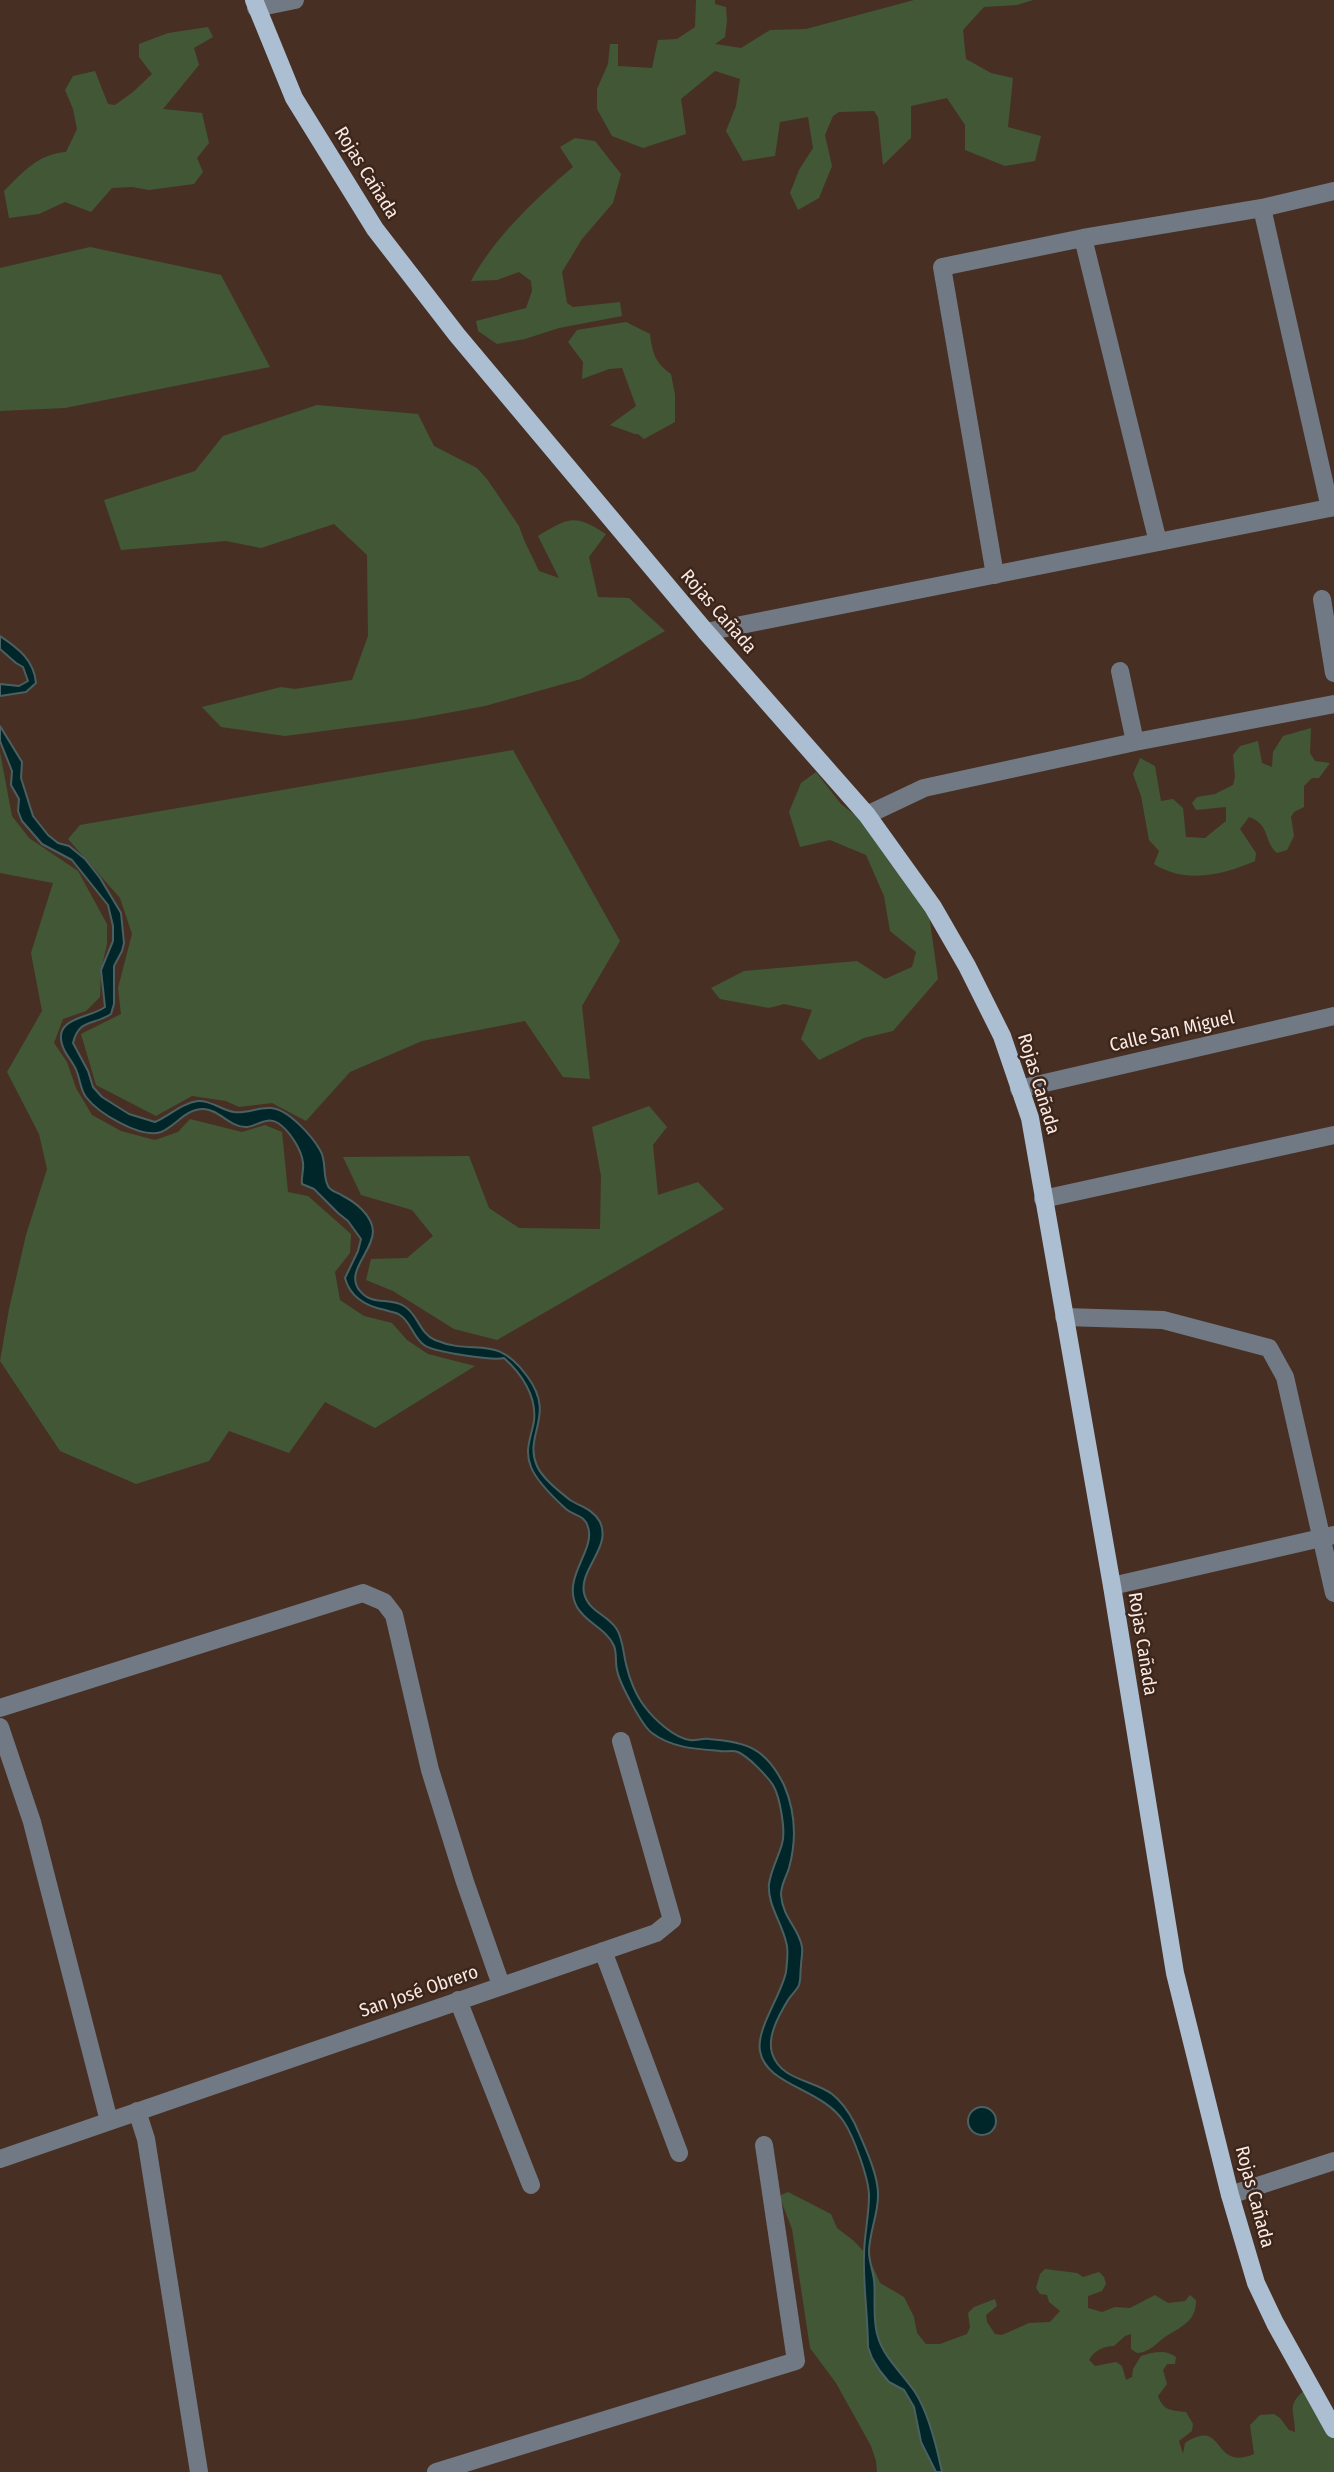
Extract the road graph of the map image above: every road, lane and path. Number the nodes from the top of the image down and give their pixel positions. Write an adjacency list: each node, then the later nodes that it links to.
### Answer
1 (295, 0): 2 (street)
2 (255, 4): 10 (main road, Rojas Cañada)
3 (1334, 191): 4 (street)
4 (1262, 208): 5 (street); 6 (street)
5 (1083, 238): 7 (street); 8 (street)
6 (1332, 508): 7 (street)
7 (1158, 542): 8 (street)
8 (995, 575): 10 (street)
9 (1322, 599): 12 (street)
10 (706, 632): 15 (main road, Rojas Cañada)
11 (1120, 671): 14 (street)
12 (1334, 673)
13 (1334, 704): 14 (street)
14 (1135, 742): 15 (street)
15 (867, 815): 17 (main road, Rojas Cañada)
16 (1334, 1016): 17 (street, Calle San Miguel)
17 (1020, 1088): 19 (main road, Rojas Cañada)
18 (1334, 1135): 19 (street)
19 (1044, 1199): 20 (main road, Rojas Cañada)
20 (1064, 1317): 21 (street); 22 (main road, Rojas Cañada)
21 (1328, 1536): 22 (street); 23 (street)
22 (1112, 1586): 37 (main road, Rojas Cañada)
23 (1334, 1592)
24 (0, 1708): 28 (street)
25 (0, 1727): 31 (street)
26 (621, 1741): 27 (street, San José Obrero)
27 (603, 1951): 28 (street, San José Obrero); 33 (street)
28 (501, 1985): 29 (street, San José Obrero)
29 (457, 2000): 30 (street, San José Obrero); 36 (street)
30 (137, 2111): 31 (street, San José Obrero); 39 (street)
31 (109, 2121): 34 (street, San José Obrero)
32 (764, 2145): 40 (street)
33 (679, 2153)
34 (0, 2160)
35 (1334, 2161): 37 (street)
36 (531, 2185)
37 (1230, 2195): 38 (main road, Rojas Cañada)
38 (1334, 2429)
39 (199, 2472)
40 (436, 2472)

